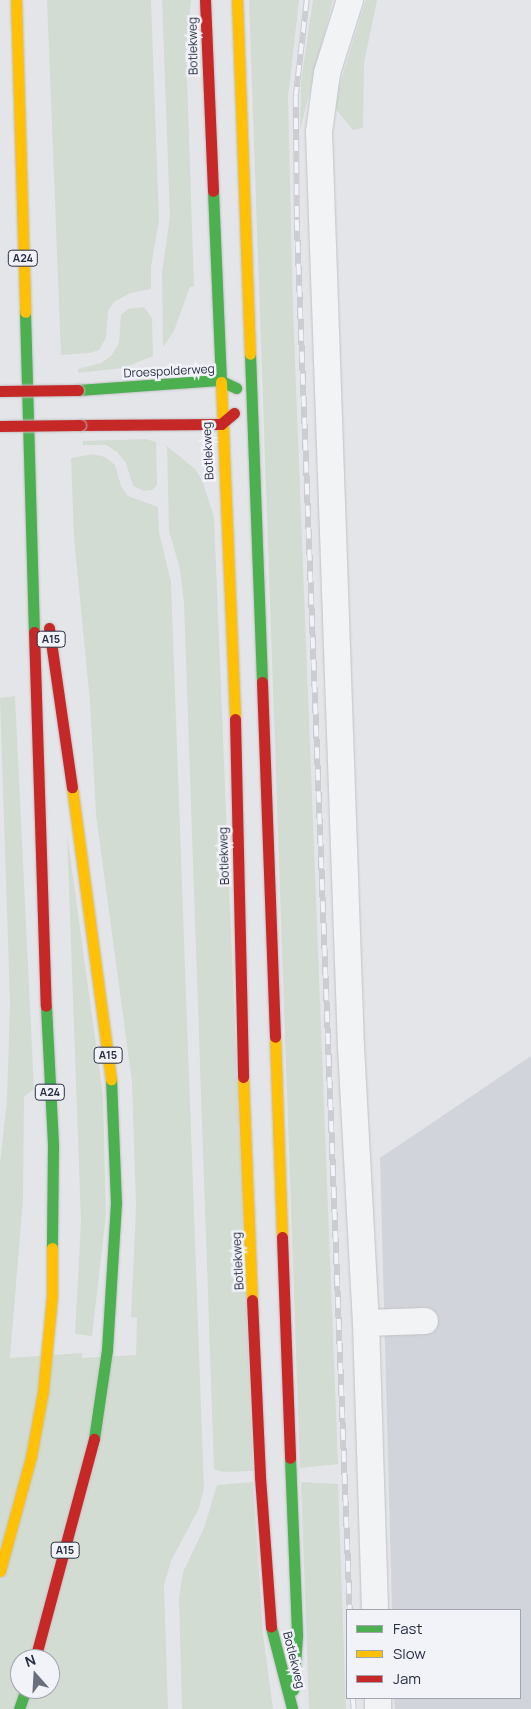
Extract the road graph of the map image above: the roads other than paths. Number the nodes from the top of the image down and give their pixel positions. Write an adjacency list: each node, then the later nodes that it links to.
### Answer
1 (16, 0): 10 (main road, A24)
2 (206, 0): 5 (main road, Botlekweg)
3 (237, 0): 7 (main road, Botlekweg)
4 (350, 0): 12 (street)
5 (219, 380): 6 (main road, Droespolderweg, bridge); 7 (main road, Droespolderweg); 8 (main road, Botlekweg)
6 (0, 392)
7 (253, 396): 8 (main road); 16 (main road, Botlekweg)
8 (220, 424): 9 (main road, bridge); 16 (main road, Botlekweg)
9 (0, 426)
10 (32, 515): 13 (main road, A24); 15 (main road, A15)
11 (425, 1321): 12 (street)
12 (366, 1323): 14 (street)
13 (0, 1571)
14 (375, 1609)
15 (38, 1649)
16 (292, 1708)

